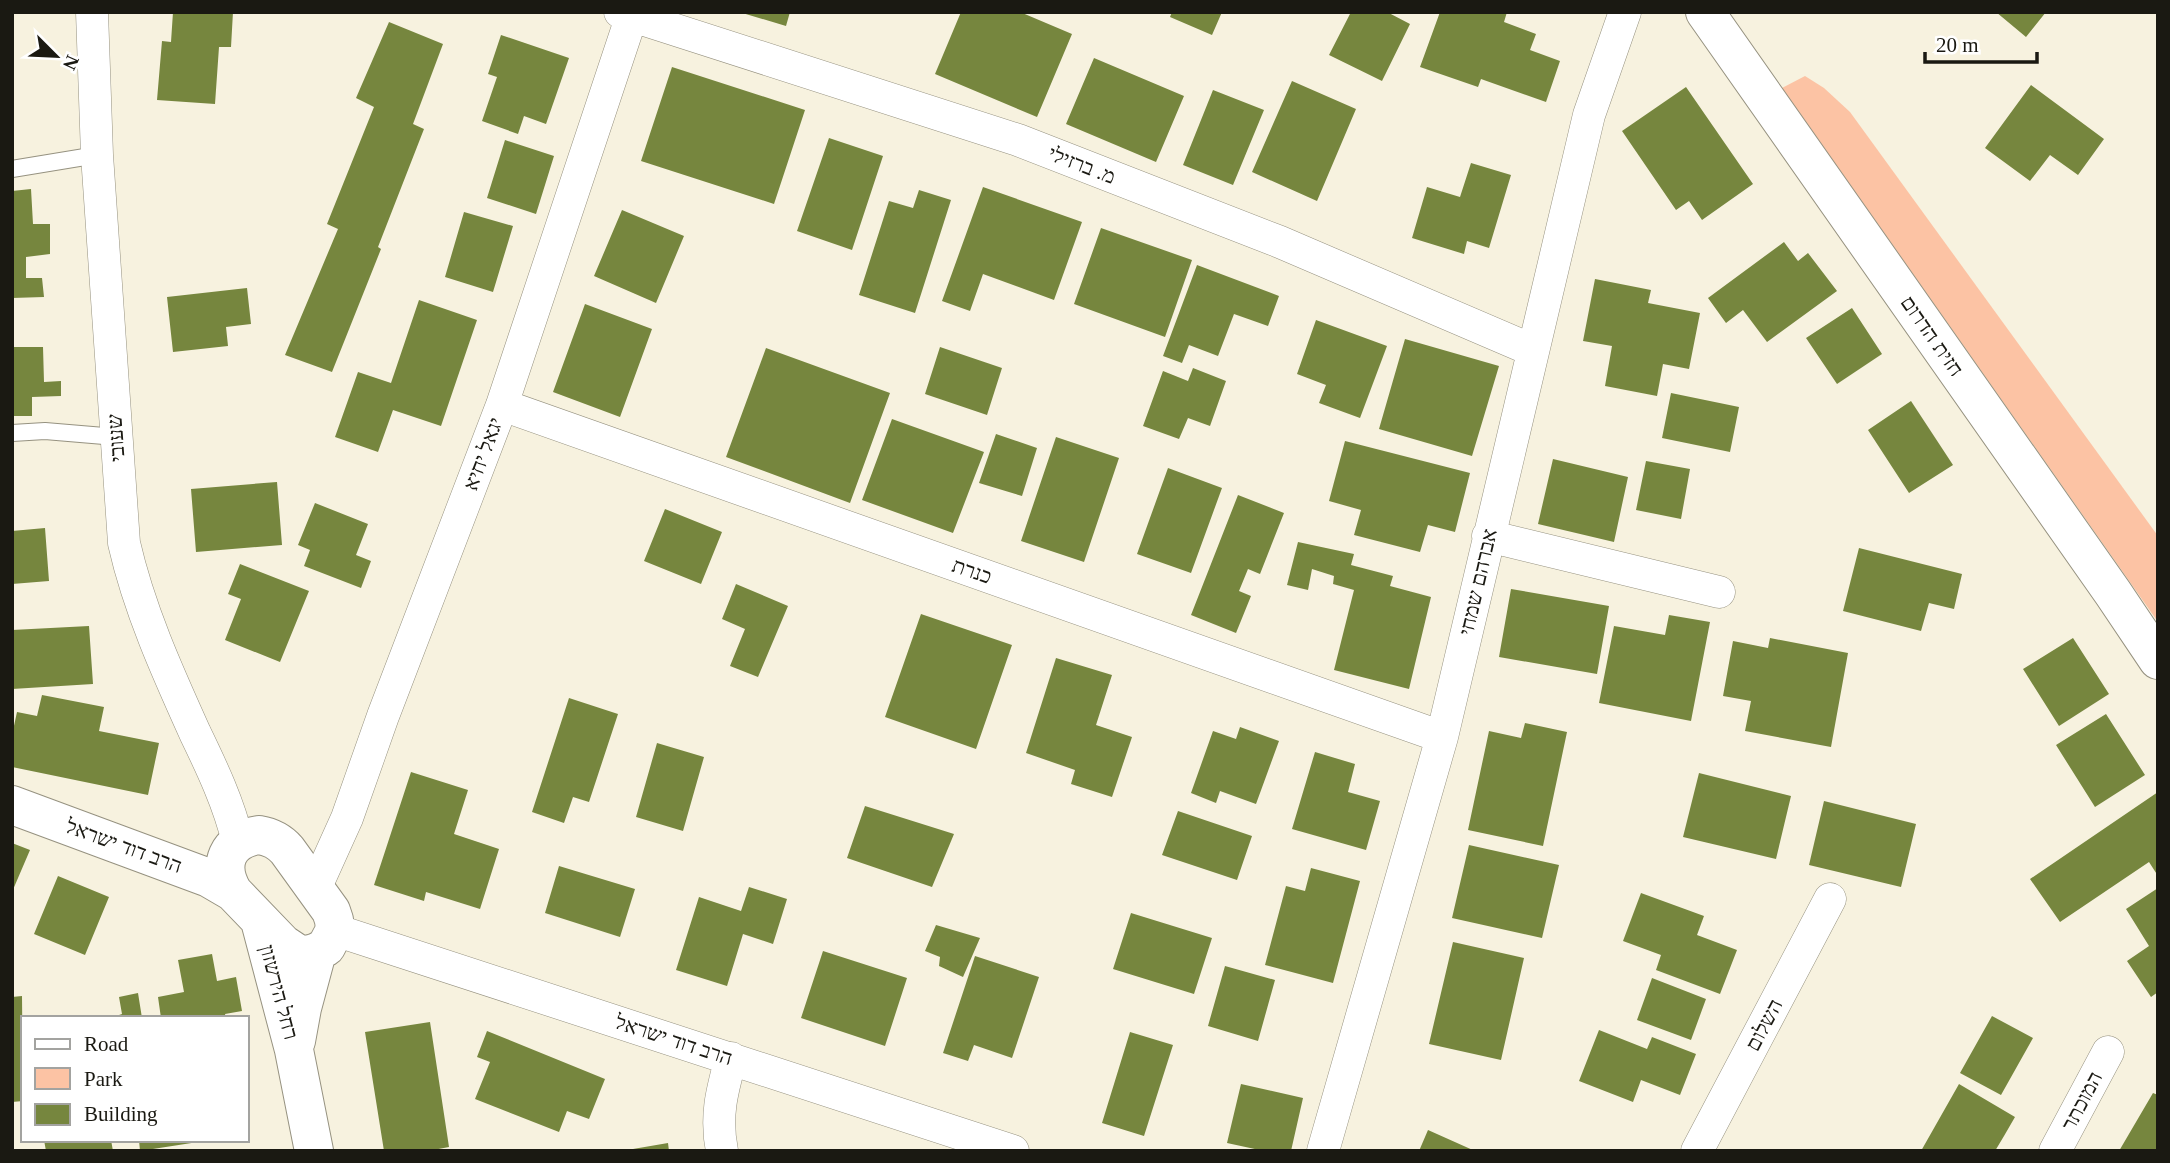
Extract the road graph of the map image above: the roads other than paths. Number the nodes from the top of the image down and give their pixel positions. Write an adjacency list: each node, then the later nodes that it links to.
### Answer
1 (92, 12): 5 (street, שעובי)
2 (1625, 12): 7 (street, אברהם שמחי)
3 (1704, 12): 13 (street, חזית הדרום)
4 (628, 13): 7 (street, מ. ברזילי); 8 (street, יגאל יחיא)
5 (97, 155): 6 (lane); 10 (street, שעובי)
6 (12, 169)
7 (1532, 350): 11 (street, אברהם שמחי)
8 (502, 405): 14 (street, כנרת); 17 (street, יגאל יחיא)
9 (12, 433): 10 (lane)
10 (116, 437): 16 (street, שעובי)
11 (1488, 537): 12 (street); 14 (street, אברהם שמחי)
12 (1719, 592)
13 (2158, 660)
14 (1442, 737): 28 (street, אברהם שמחי)
15 (12, 805): 18 (street, הרב דוד ישראל)
16 (238, 842): 17 (street); 18 (street)
17 (314, 889): 21 (street)
18 (233, 892): 20 (street, הרב דוד ישראל)
19 (1830, 899): 29 (street, השלום)
20 (259, 918): 21 (street, הרב דוד ישראל); 22 (street, רחל הירשזון)
21 (326, 941): 22 (street, רחל הירשזון); 24 (street, הרב דוד ישראל)
22 (294, 1050): 25 (street)
23 (2108, 1052): 30 (street, המוכתר)
24 (731, 1058): 26 (street); 27 (street, הרב דוד ישראל)
25 (314, 1151)
26 (722, 1151)
27 (1013, 1151)
28 (1323, 1151)
29 (1697, 1151)
30 (2055, 1151)

